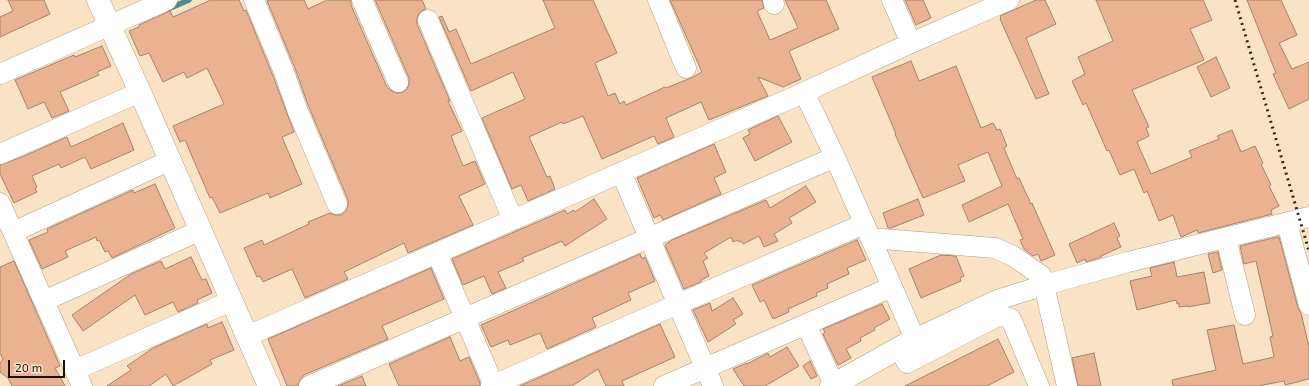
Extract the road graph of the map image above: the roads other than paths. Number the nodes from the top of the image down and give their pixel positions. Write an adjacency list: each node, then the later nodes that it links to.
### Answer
1 (98, 0): 9 (street)
2 (167, 0): 9 (street)
3 (254, 0): 21 (street)
4 (362, 0): 13 (street)
5 (658, 0): 11 (street)
6 (892, 0): 10 (street)
7 (1009, 0): 10 (street)
8 (428, 20): 23 (street)
9 (110, 25): 12 (street); 14 (street)
10 (910, 43): 15 (street)
11 (686, 68)
12 (0, 74)
13 (398, 82)
14 (140, 92): 16 (street); 18 (street)
15 (804, 92): 17 (street); 19 (street)
16 (0, 154)
17 (836, 157): 26 (street); 29 (street)
18 (170, 160): 25 (street); 27 (street)
19 (621, 172): 23 (street); 29 (street)
20 (0, 203): 27 (street)
21 (337, 204)
22 (1309, 217): 24 (street)
23 (513, 220): 30 (street)
24 (1287, 223): 28 (street); 36 (street)
25 (201, 230): 33 (street); 34 (street)
26 (867, 231): 31 (street); 32 (street); 35 (street)
27 (13, 232): 33 (street)
28 (1226, 238): 31 (street); 37 (street)
29 (649, 239): 35 (street); 38 (street)
30 (437, 253): 38 (street); 40 (street)
31 (1045, 285): 41 (street); 51 (street)
32 (892, 287): 39 (street); 41 (street)
33 (44, 301): 43 (street)
34 (232, 301): 40 (street); 43 (street)
35 (678, 304): 42 (street); 47 (street)
36 (1309, 304)
37 (1245, 315)
38 (464, 318): 46 (street); 47 (street)
39 (806, 324): 42 (street); 44 (street)
40 (247, 336): 45 (street)
41 (907, 344): 44 (street); 50 (street)
42 (705, 368): 48 (street); 49 (street)
43 (78, 378)
44 (839, 384)
45 (267, 385)
46 (309, 386)
47 (493, 386)
48 (664, 386)
49 (713, 386)
50 (1039, 386)
51 (1067, 386)

